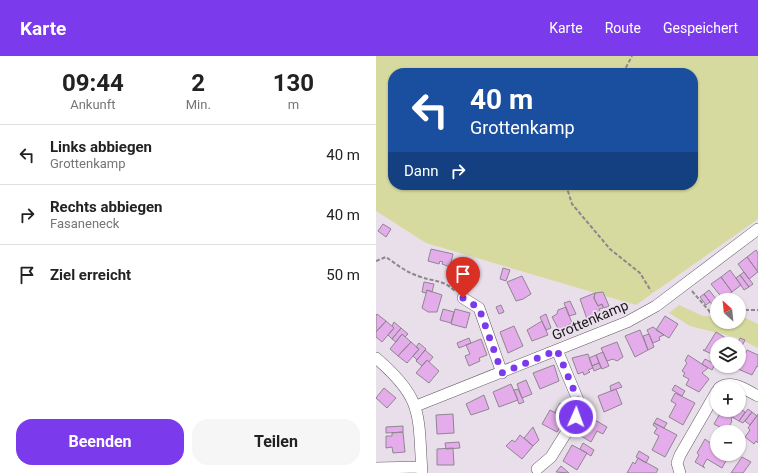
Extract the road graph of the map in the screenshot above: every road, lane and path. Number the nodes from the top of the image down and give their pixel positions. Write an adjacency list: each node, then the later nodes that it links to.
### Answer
1 (632, 56): 2 (path)
2 (626, 68)
3 (568, 190): 7 (path)
4 (758, 230): 6 (street, Grottenkamp)
5 (376, 261): 8 (path)
6 (686, 284): 11 (path); 12 (street, Grottenkamp)
7 (651, 291)
8 (463, 298): 14 (street)
9 (746, 310): 10 (path)
10 (758, 310)
11 (710, 312)
12 (557, 350): 14 (street, Grottenkamp); 20 (street)
13 (376, 358): 18 (street)
14 (502, 373): 18 (street, Grottenkamp)
15 (746, 390): 16 (street)
16 (758, 396)
17 (710, 402): 22 (street)
18 (416, 406): 21 (street)
19 (376, 468): 21 (street)
20 (537, 469)
21 (422, 470)
22 (680, 473)

